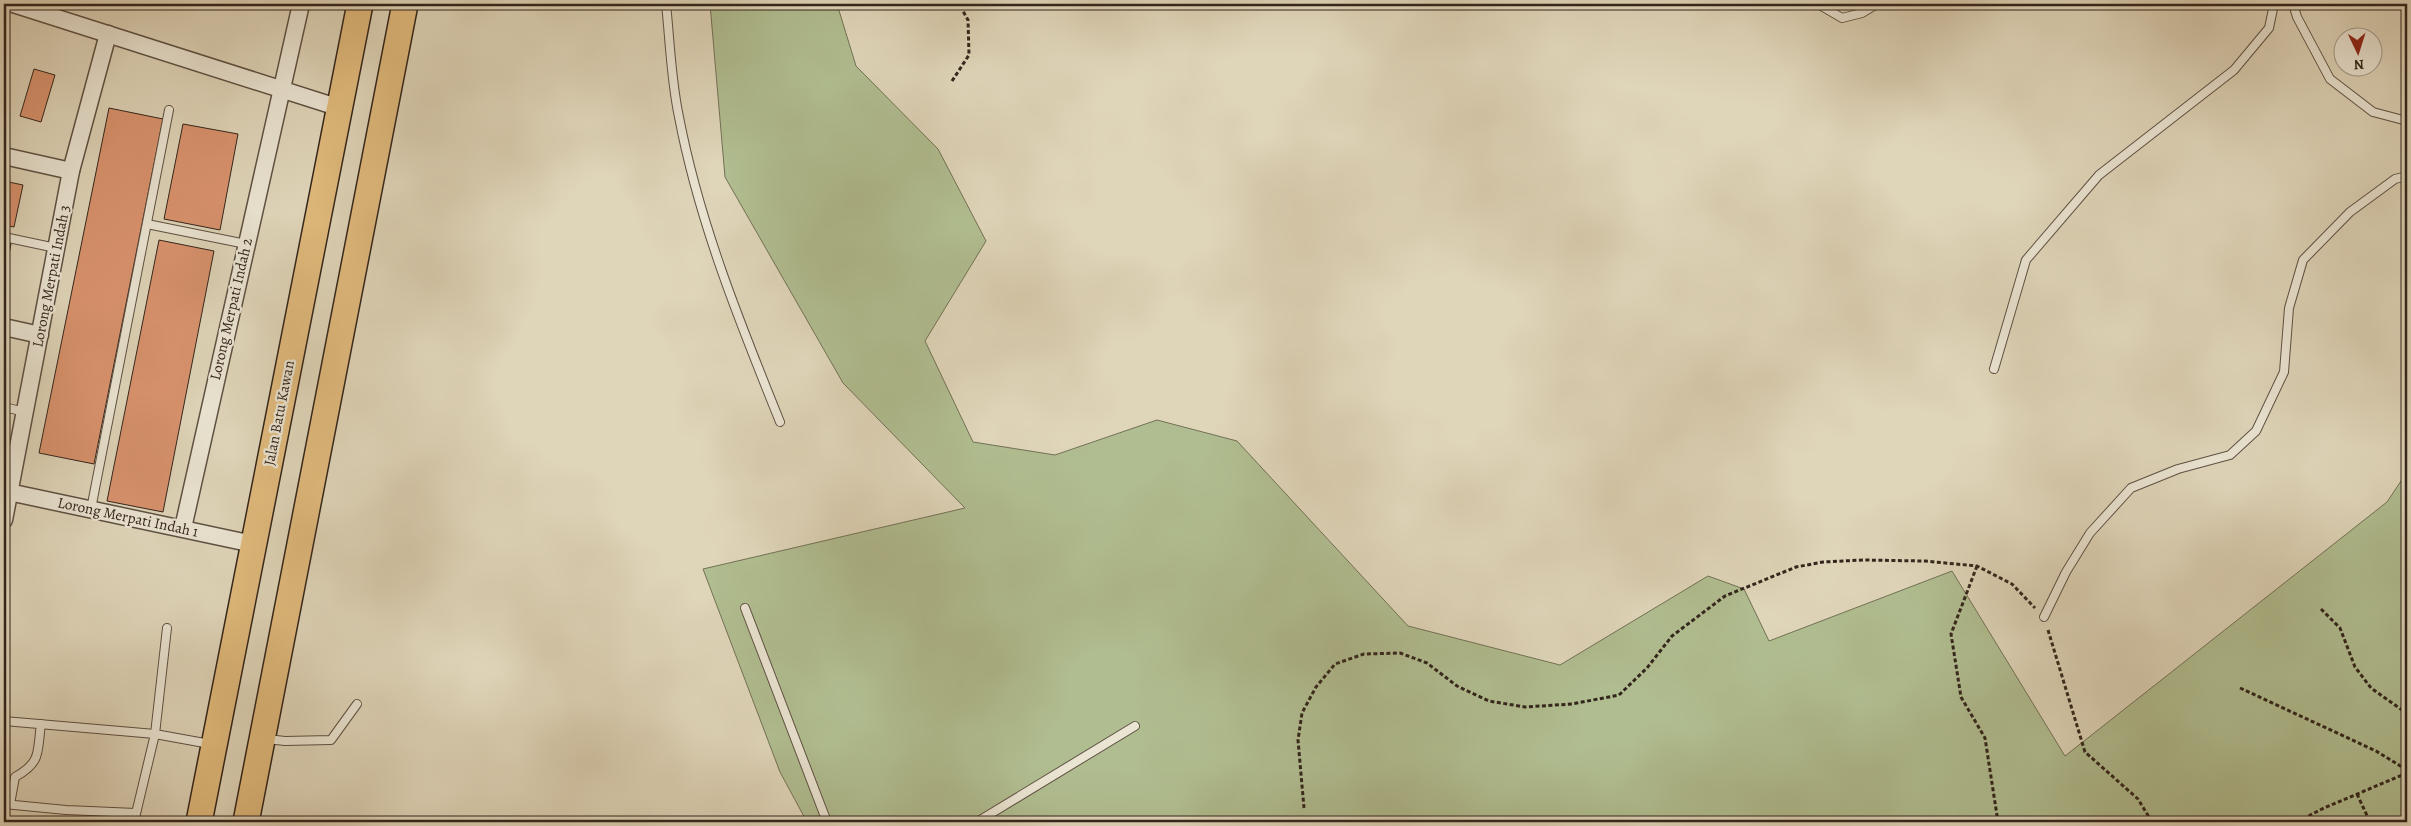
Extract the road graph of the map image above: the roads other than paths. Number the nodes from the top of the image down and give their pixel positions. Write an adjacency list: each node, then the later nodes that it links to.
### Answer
1 (13, 4): 10 (street)
2 (301, 4): 11 (street, Lorong Merpati Indah 2)
3 (360, 4): 12 (main road, Jalan Batu Kawan)
4 (405, 4): 41 (main road)
5 (666, 4): 27 (lane)
6 (1818, 4): 7 (lane)
7 (1878, 4)
8 (2274, 4): 24 (lane)
9 (2293, 4): 14 (lane)
10 (108, 34): 11 (street); 16 (street, Lorong Merpati Indah 3)
11 (282, 90): 12 (street); 20 (street, Lorong Merpati Indah 2)
12 (340, 108): 32 (main road, Jalan Batu Kawan)
13 (170, 110): 18 (lane)
14 (2407, 121)
15 (4, 156): 16 (street)
16 (71, 171): 21 (street, Lorong Merpati Indah 3)
17 (2407, 176): 34 (lane)
18 (148, 224): 20 (lane); 29 (lane)
19 (4, 237): 21 (lane)
20 (246, 244): 31 (street, Lorong Merpati Indah 2)
21 (56, 248): 23 (street, Lorong Merpati Indah 3)
22 (4, 327): 23 (street)
23 (40, 335): 26 (street, Lorong Merpati Indah 3)
24 (1994, 369)
25 (4, 407): 26 (lane)
26 (24, 412): 28 (street, Lorong Merpati Indah 3)
27 (780, 422)
28 (6, 492): 29 (street, Lorong Merpati Indah 1); 30 (street, Lorong Merpati Indah 3)
29 (91, 509): 31 (street, Lorong Merpati Indah 1)
30 (4, 520)
31 (183, 528): 32 (street, Lorong Merpati Indah 1)
32 (253, 544): 42 (main road, Jalan Batu Kawan)
33 (745, 608): 48 (lane)
34 (2044, 618)
35 (167, 628): 40 (lane)
36 (357, 704): 41 (lane)
37 (4, 721): 38 (lane)
38 (41, 724): 40 (lane); 43 (lane)
39 (1135, 726): 49 (lane)
40 (155, 734): 42 (lane); 44 (lane)
41 (262, 738): 47 (main road)
42 (214, 745): 46 (main road, Jalan Batu Kawan)
43 (7, 804): 44 (lane)
44 (136, 813): 45 (lane)
45 (134, 822)
46 (200, 822)
47 (246, 822)
48 (827, 822)
49 (977, 822)

